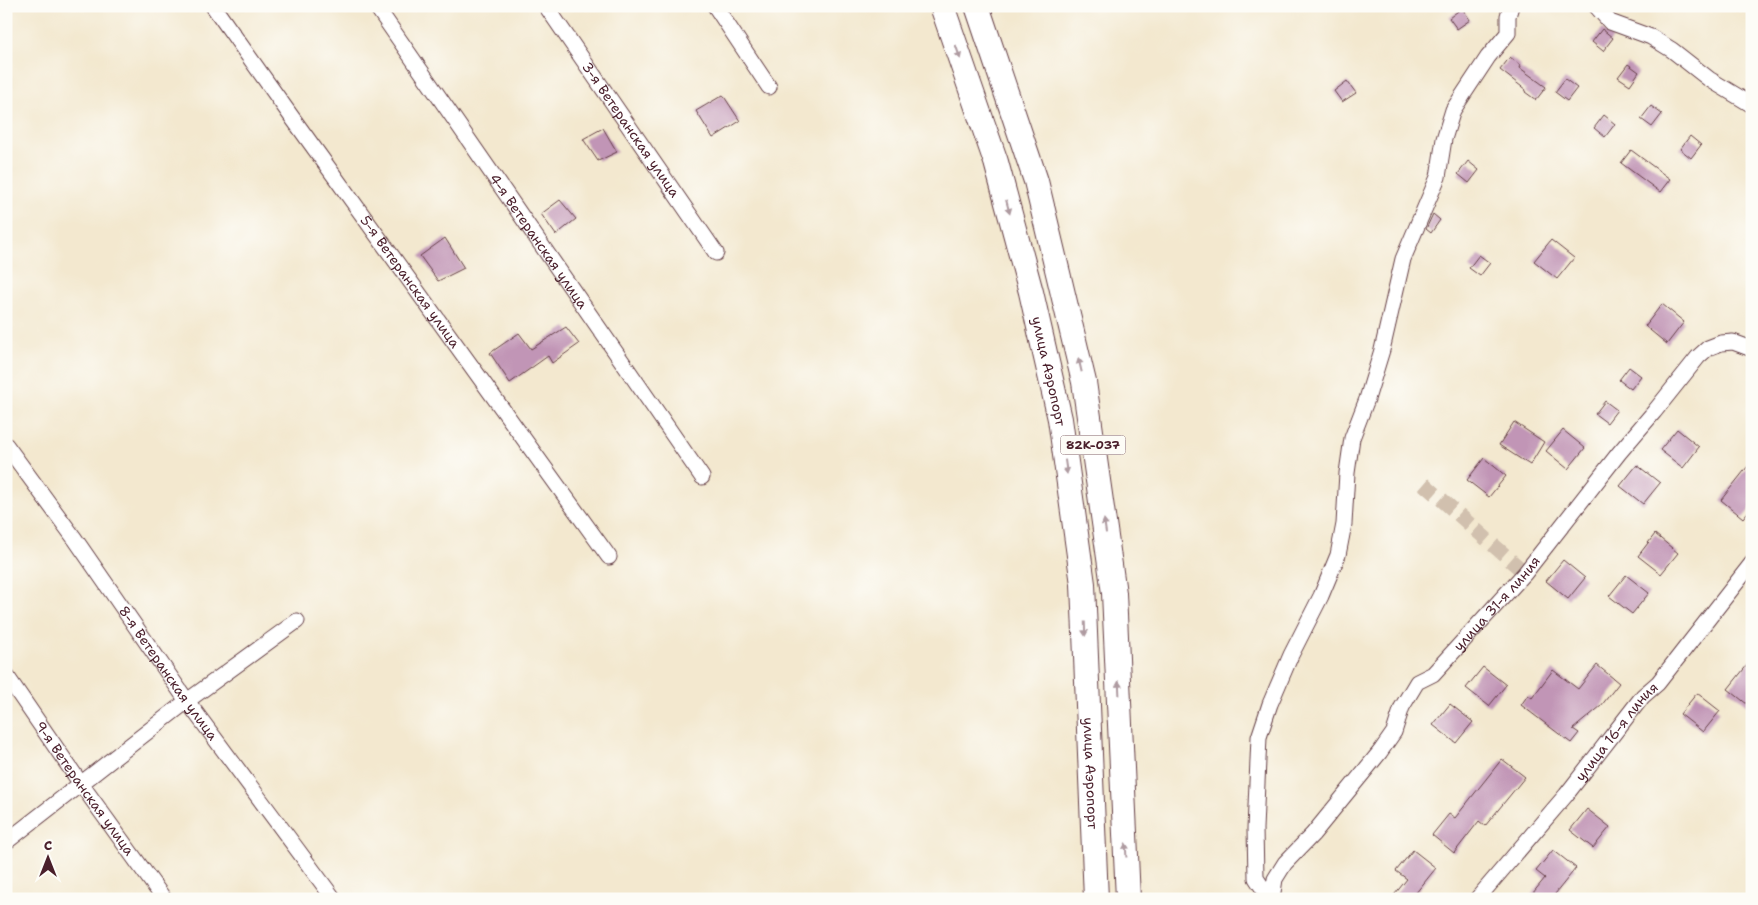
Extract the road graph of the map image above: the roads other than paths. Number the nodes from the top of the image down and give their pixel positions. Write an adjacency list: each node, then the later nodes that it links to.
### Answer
1 (213, 6): 15 (street, 5-я Ветеранская улица)
2 (376, 6): 14 (street, 4-я Ветеранская улица)
3 (546, 6): 11 (street, 3-я Ветеранская улица)
4 (715, 6): 9 (street)
5 (942, 6): 24 (main road, улица Аэропорт, one-way to 24)
6 (977, 6): 25 (main road, 82К-037, one-way to 6)
7 (1511, 6): 26 (street)
8 (1596, 6): 10 (street)
9 (769, 87)
10 (1752, 105)
11 (716, 253)
12 (1752, 348): 26 (street, улица 31-я линия)
13 (6, 445): 19 (street, 8-я Ветеранская улица)
14 (702, 477)
15 (609, 557)
16 (1752, 563): 27 (street, улица 16-я линия)
17 (297, 622): 19 (street)
18 (6, 675): 20 (street, 9-я Ветеранская улица)
19 (187, 702): 20 (street); 23 (street, 8-я Ветеранская улица)
20 (81, 784): 21 (street); 22 (street, 9-я Ветеранская улица)
21 (6, 842)
22 (164, 899)
23 (334, 899)
24 (1096, 899)
25 (1128, 899)
26 (1271, 899)
27 (1477, 899)

